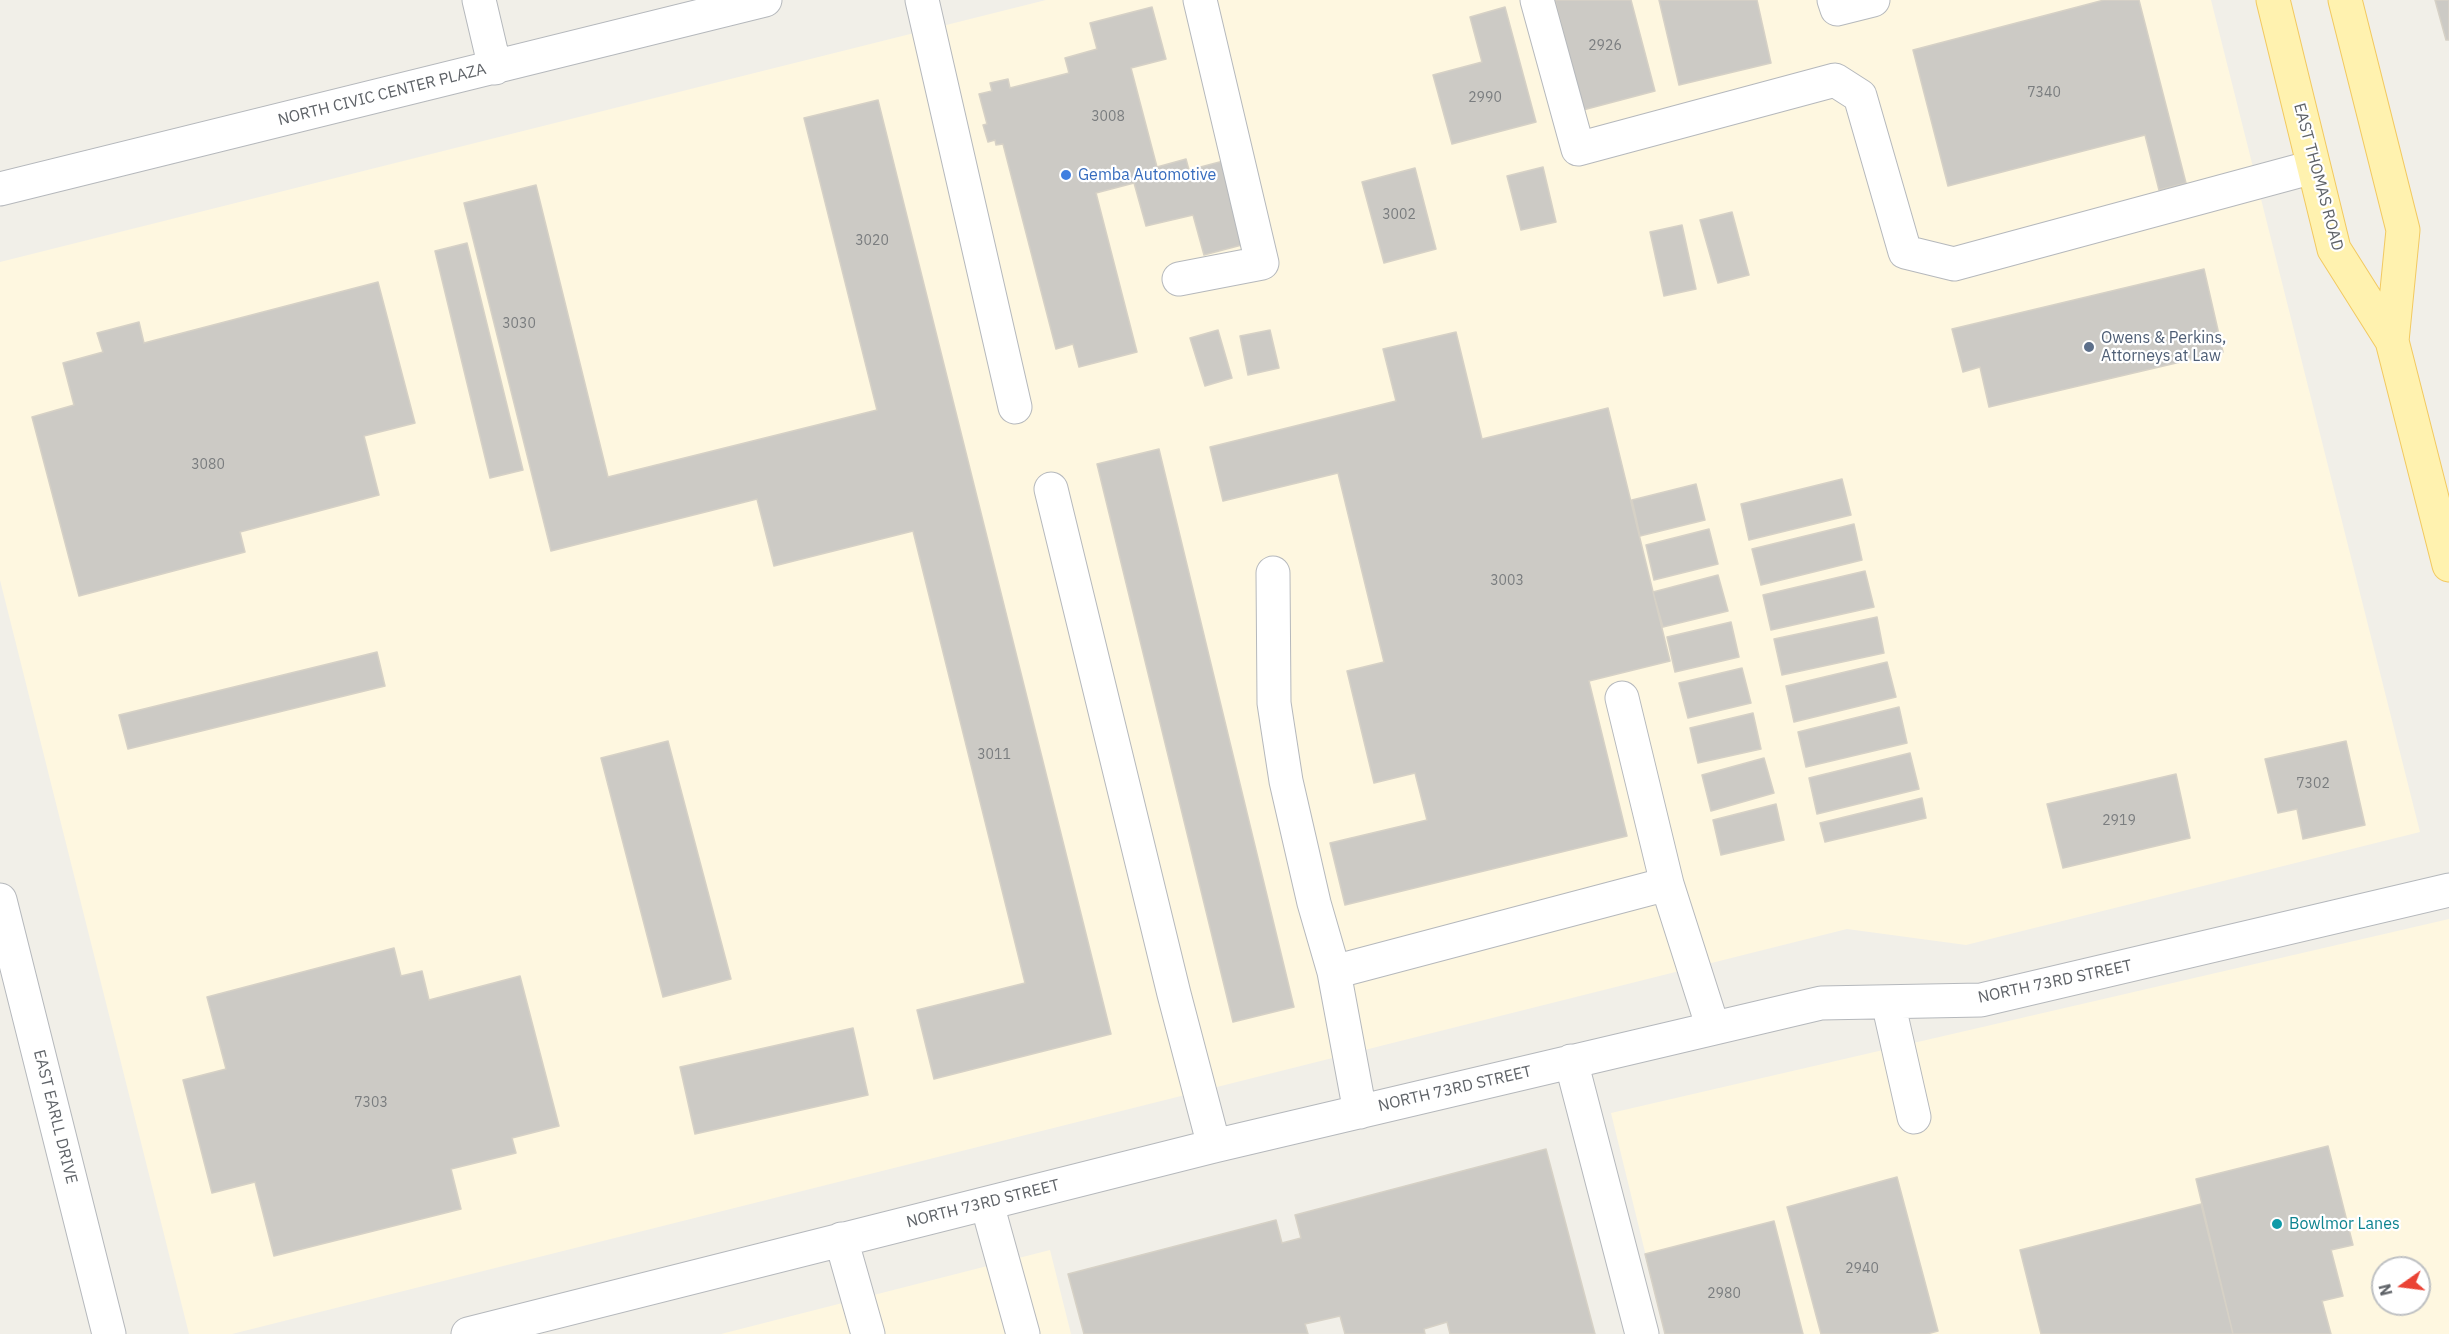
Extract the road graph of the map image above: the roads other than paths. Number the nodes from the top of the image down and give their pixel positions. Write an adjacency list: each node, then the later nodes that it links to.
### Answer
1 (479, 0): 10 (street)
2 (765, 0): 10 (street, NORTH CIVIC CENTER PLAZA)
3 (922, 0): 15 (street)
4 (1200, 0): 13 (street)
5 (1537, 0): 11 (street)
6 (1834, 0): 7 (street)
7 (1873, 0)
8 (2273, 0): 11 (main road, EAST THOMAS ROAD)
9 (2345, 0): 14 (main road, EAST THOMAS ROAD)
10 (495, 68): 12 (street, NORTH CIVIC CENTER PLAZA)
11 (2313, 167): 14 (main road, EAST THOMAS ROAD)
12 (0, 189)
13 (1179, 279)
14 (2392, 341): 17 (main road, EAST THOMAS ROAD)
15 (1015, 407)
16 (1051, 489): 30 (street)
17 (2449, 565)
18 (1273, 573): 23 (street)
19 (1622, 698): 20 (street)
20 (1667, 884): 23 (street); 26 (street)
21 (2449, 890): 25 (street, NORTH 73RD STREET)
22 (0, 900): 24 (street, EAST EARLL DRIVE)
23 (1334, 972): 28 (street)
24 (11, 991): 33 (street, EAST EARLL DRIVE)
25 (1888, 1002): 26 (street, NORTH 73RD STREET); 29 (street)
26 (1713, 1028): 27 (street, NORTH 73RD STREET)
27 (1571, 1061): 28 (street, NORTH 73RD STREET); 37 (street)
28 (1360, 1112): 30 (street, NORTH 73RD STREET)
29 (1914, 1117)
30 (1214, 1146): 31 (street, NORTH 73RD STREET)
31 (987, 1204): 32 (street, NORTH 73RD STREET); 36 (street)
32 (841, 1239): 34 (street, NORTH 73RD STREET); 35 (street)
33 (109, 1334)
34 (468, 1334)
35 (868, 1334)
36 (1023, 1334)
37 (1642, 1334)

